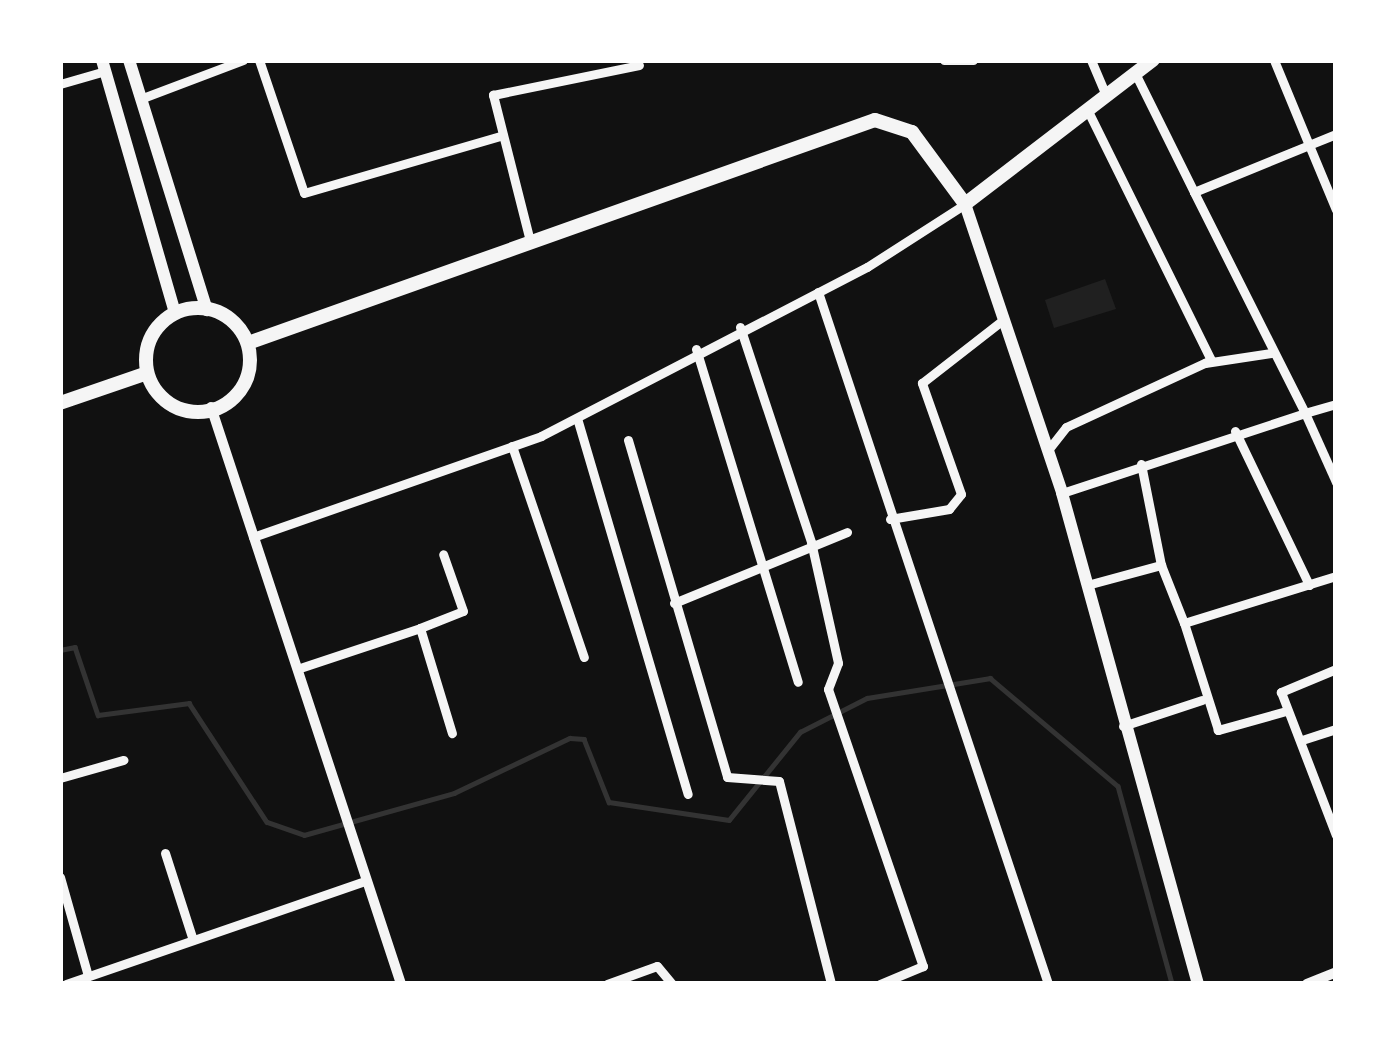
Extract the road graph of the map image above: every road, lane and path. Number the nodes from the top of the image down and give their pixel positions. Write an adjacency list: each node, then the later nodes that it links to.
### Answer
1 (129, 60): 14 (main road)
2 (243, 60): 14 (street)
3 (259, 60): 17 (street)
4 (944, 60): 5 (street)
5 (973, 60)
6 (1091, 60): 13 (street)
7 (1153, 60): 11 (main road)
8 (1274, 60): 18 (street)
9 (639, 65): 17 (street)
10 (104, 66): 12 (street); 25 (main road)
11 (1135, 74): 13 (main road); 19 (street)
12 (60, 84)
13 (1106, 95): 15 (main road)
14 (140, 99): 24 (main road)
15 (1087, 109): 20 (main road); 31 (street)
16 (1336, 134): 18 (street)
17 (503, 135): 22 (street)
18 (1310, 145): 19 (street); 21 (street)
19 (1194, 192): 30 (street)
20 (965, 204): 22 (main road); 23 (street); 26 (main road)
21 (1336, 210)
22 (530, 241): 28 (main road)
23 (818, 292): 27 (street); 45 (street)
24 (207, 310): 25 (main road); 28 (main road)
25 (175, 313): 32 (main road)
26 (999, 323): 41 (main road); 45 (street)
27 (740, 327): 29 (street); 48 (street)
28 (248, 344): 35 (main road)
29 (695, 349): 37 (street); 50 (street)
30 (1271, 353): 31 (street); 36 (street)
31 (1205, 363): 41 (street)
32 (148, 373): 33 (main road); 35 (main road)
33 (60, 403)
34 (1336, 404): 36 (street)
35 (211, 407): 47 (street)
36 (1305, 412): 38 (street); 43 (street)
37 (577, 418): 40 (street); 70 (street)
38 (1235, 431): 42 (street); 54 (street)
39 (628, 440): 55 (street)
40 (512, 446): 47 (street); 58 (street)
41 (1047, 451): 44 (main road)
42 (1141, 464): 44 (street); 51 (street)
43 (1336, 482)
44 (1062, 493): 53 (main road)
45 (890, 519): 84 (street)
46 (847, 532): 48 (street)
47 (253, 537): 59 (street)
48 (811, 542): 50 (street); 83 (street)
49 (443, 554): 57 (street)
50 (763, 558): 55 (street); 61 (street)
51 (1161, 566): 53 (street); 56 (street)
52 (1336, 576): 54 (street)
53 (1087, 585): 64 (main road)
54 (1309, 585): 56 (street)
55 (674, 603): 82 (street)
56 (1184, 623): 62 (street)
57 (420, 628): 59 (street); 66 (street)
58 (584, 657)
59 (297, 669): 74 (street)
60 (1336, 669): 63 (street)
61 (798, 682)
62 (1202, 700): 63 (street); 64 (street)
63 (1286, 711): 67 (street)
64 (1123, 726): 85 (main road)
65 (1336, 729): 67 (street)
66 (452, 733)
67 (1302, 740): 71 (street)
68 (123, 760): 69 (street)
69 (60, 778)
70 (688, 794)
71 (1335, 830)
72 (165, 853): 75 (street)
73 (60, 878): 77 (street)
74 (362, 882): 75 (street); 79 (street)
75 (193, 940): 77 (street)
76 (1336, 971): 86 (street)
77 (88, 976): 78 (street)
78 (66, 984)
79 (401, 984)
80 (607, 984): 81 (street)
81 (672, 984)
82 (831, 984)
83 (880, 984)
84 (1048, 984)
85 (1198, 984)
86 (1307, 984)

